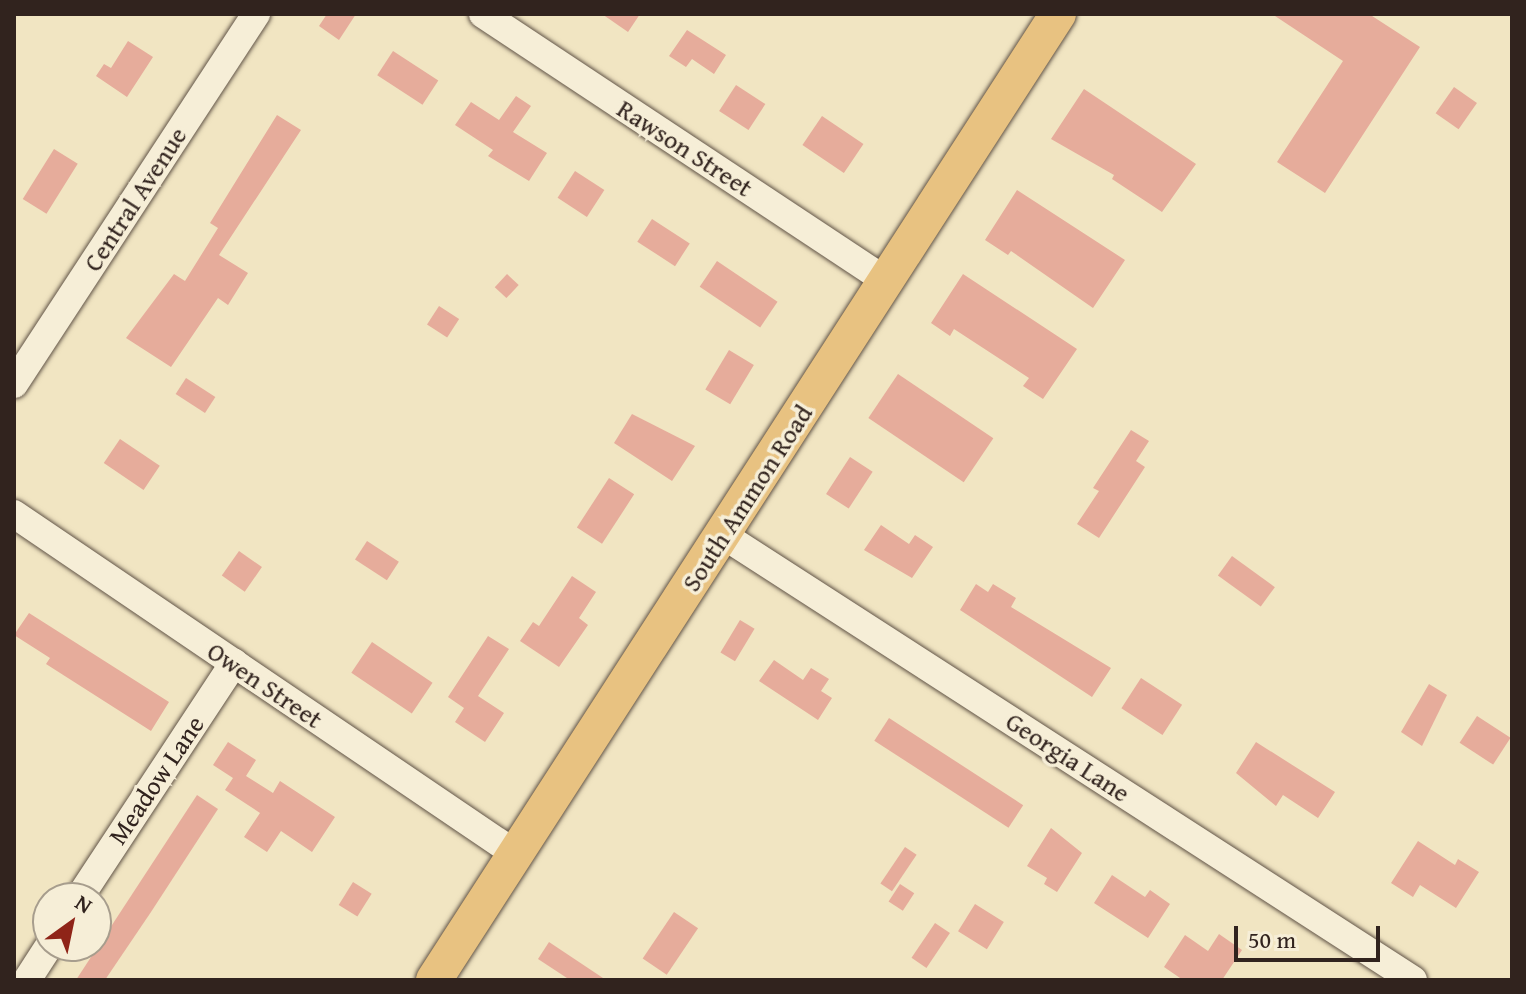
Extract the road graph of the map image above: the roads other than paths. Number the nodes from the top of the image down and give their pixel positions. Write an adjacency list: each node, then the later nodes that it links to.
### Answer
1 (256, 14): 5 (street, Central Avenue)
2 (483, 14): 4 (street, Rawson Street)
3 (1058, 14): 4 (main road, South Ammon Road)
4 (887, 281): 7 (main road, South Ammon Road)
5 (14, 384)
6 (14, 514): 8 (street, Owen Street)
7 (723, 535): 9 (main road, South Ammon Road); 14 (street, Georgia Lane)
8 (234, 663): 9 (street, Owen Street); 10 (street, Meadow Lane)
9 (517, 855): 13 (main road, South Ammon Road)
10 (90, 882)
11 (39, 962): 12 (street)
12 (27, 980)
13 (434, 980)
14 (1413, 980)

